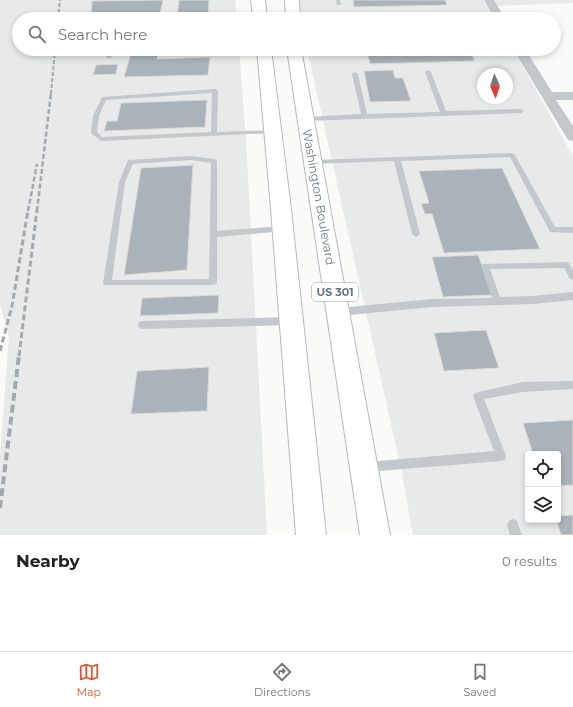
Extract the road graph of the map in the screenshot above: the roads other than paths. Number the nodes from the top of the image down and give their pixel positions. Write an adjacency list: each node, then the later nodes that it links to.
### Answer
1 (258, 0): 4 (main road)
2 (292, 0): 5 (main road)
3 (488, 0): 6 (street)
4 (259, 12)
5 (293, 12)
6 (496, 12)
7 (265, 56): 18 (main road)
8 (295, 56): 17 (main road, Washington Boulevard / US 301)
9 (523, 56): 12 (street)
10 (428, 72): 15 (lane)
11 (354, 74): 16 (lane)
12 (549, 96): 13 (street); 20 (street)
13 (573, 96)
14 (521, 111): 15 (lane)
15 (444, 114): 16 (lane)
16 (364, 116): 17 (lane)
17 (306, 119): 22 (main road, Washington Boulevard / US 301)
18 (273, 132): 19 (lane); 23 (main road)
19 (214, 134): 19 (lane)
20 (573, 137)
21 (397, 159): 22 (lane); 24 (lane); 26 (lane)
22 (314, 162): 30 (main road, Washington Boulevard / US 301)
23 (283, 229): 25 (lane); 31 (main road)
24 (573, 230)
25 (213, 234): 25 (lane)
26 (416, 234)
27 (573, 277): 29 (lane)
28 (573, 296): 29 (lane)
29 (497, 301): 30 (lane)
30 (338, 312): 34 (main road, Washington Boulevard / US 301)
31 (292, 321): 32 (lane); 35 (main road)
32 (142, 325)
33 (573, 385): 34 (lane)
34 (364, 467): 36 (main road, Washington Boulevard / US 301)
35 (311, 535)
36 (375, 535)

